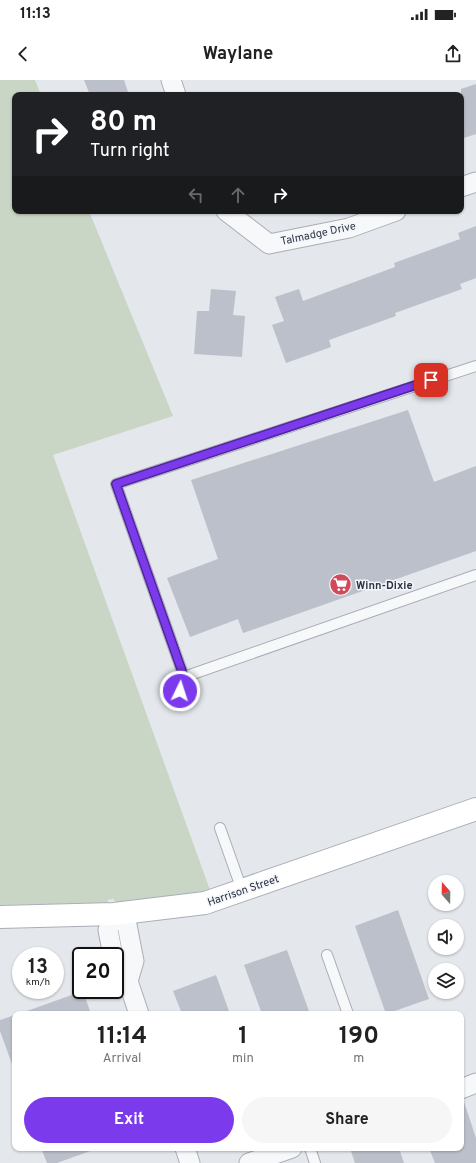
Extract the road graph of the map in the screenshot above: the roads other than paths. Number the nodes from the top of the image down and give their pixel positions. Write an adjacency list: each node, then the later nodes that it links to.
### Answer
1 (171, 80): 2 (street)
2 (175, 92)
3 (476, 182): 4 (street)
4 (464, 186)
5 (230, 214): 6 (street, Talmadge Drive)
6 (388, 214)
7 (476, 366): 9 (lane)
8 (476, 575): 9 (lane)
9 (184, 677): 10 (lane)
10 (177, 705)
11 (476, 809): 13 (street, Harrison Street)
12 (220, 828): 13 (lane)
13 (242, 890): 14 (street, Harrison Street)
14 (114, 914): 15 (street, Harrison Street); 16 (street); 19 (street)
15 (0, 916)
16 (111, 947)
17 (327, 955): 21 (lane)
18 (124, 976): 19 (street)
19 (128, 981): 20 (street)
20 (139, 1011)
21 (347, 1011)
22 (476, 1083): 23 (street)
23 (464, 1088)
24 (186, 1151): 27 (street)
25 (283, 1151): 28 (street)
26 (311, 1151): 29 (lane)
27 (190, 1163)
28 (249, 1163)
29 (315, 1163)

